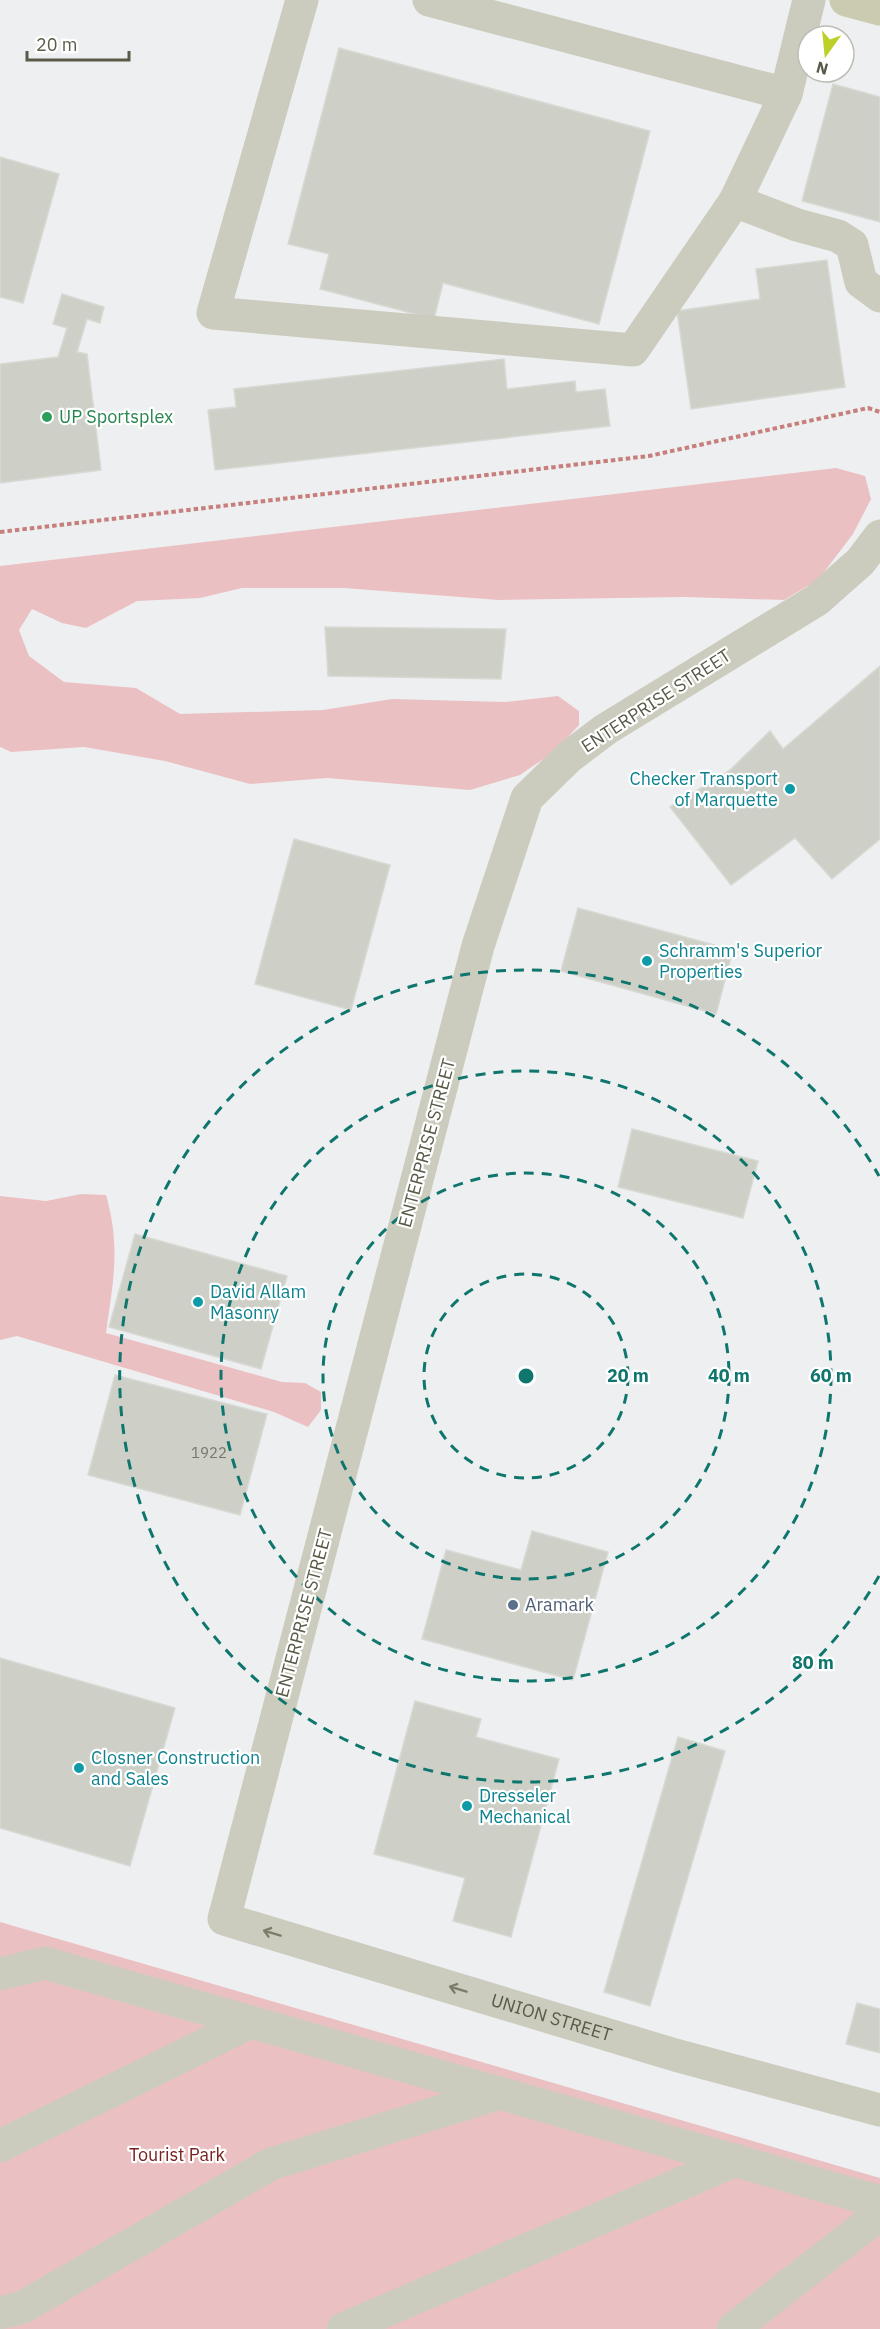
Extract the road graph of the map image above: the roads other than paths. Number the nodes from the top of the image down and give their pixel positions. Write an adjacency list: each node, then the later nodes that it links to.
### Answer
1 (302, 0): 7 (street)
2 (429, 0): 6 (street)
3 (809, 0): 6 (street)
4 (846, 0): 5 (main road)
5 (880, 9)
6 (786, 94): 7 (street)
7 (735, 201): 8 (street)
8 (880, 296)
9 (880, 536): 10 (street, ENTERPRISE STREET)
10 (224, 1918): 14 (street, UNION STREET, one-way to 10)
11 (0, 1974): 12 (street)
12 (251, 2022): 13 (street); 15 (street)
13 (500, 2093): 16 (street); 19 (street)
14 (880, 2110)
15 (0, 2146)
16 (736, 2160): 17 (street); 20 (street)
17 (880, 2202)
18 (880, 2214): 21 (street)
19 (0, 2313)
20 (343, 2329)
21 (733, 2329)

